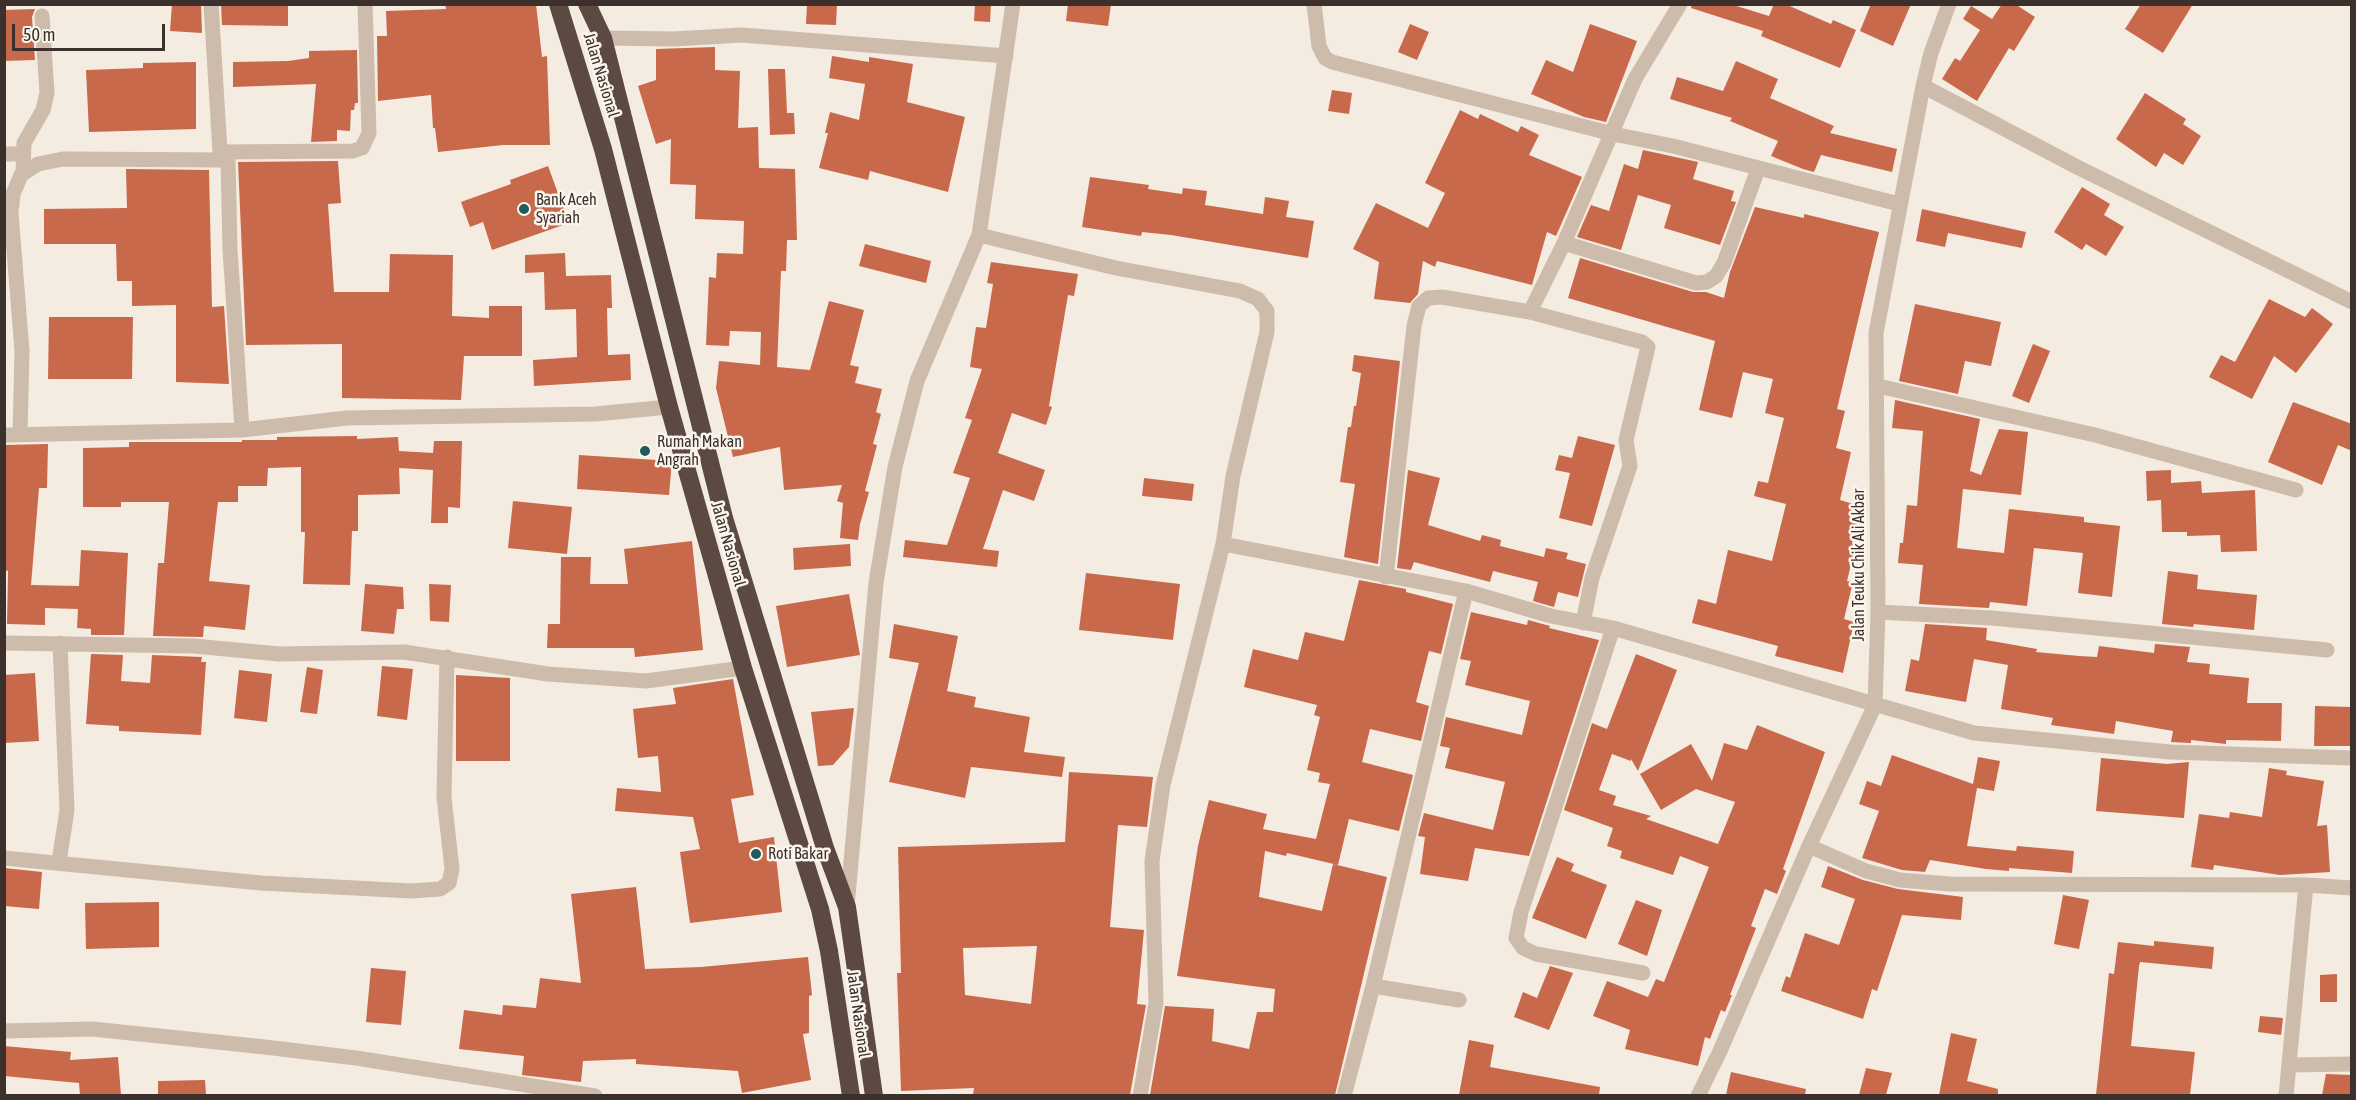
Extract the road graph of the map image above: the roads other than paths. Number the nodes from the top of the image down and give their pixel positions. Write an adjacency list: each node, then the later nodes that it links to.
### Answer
1 (211, 4): 18 (street)
2 (365, 4): 18 (street)
3 (558, 4): 14 (highway, Jalan Nasional)
4 (587, 4): 10 (highway, Jalan Nasional)
5 (1013, 4): 11 (street)
6 (1314, 4): 15 (street)
7 (1680, 4): 15 (street)
8 (1949, 4): 12 (street, Jalan Teuku Chik Ali Akbar)
9 (42, 16): 17 (street)
10 (603, 38): 11 (street); 13 (highway, Jalan Nasional)
11 (1006, 56): 22 (street)
12 (1923, 86): 21 (street, Jalan Teuku Chik Ali Akbar); 24 (street)
13 (625, 122): 14 (highway); 50 (highway, Jalan Nasional)
14 (597, 128): 27 (highway, Jalan Nasional)
15 (1612, 134): 19 (street); 23 (street)
16 (4, 154): 17 (street)
17 (23, 154): 20 (street)
18 (224, 156): 20 (street); 28 (street)
19 (1758, 169): 21 (street); 23 (street)
20 (23, 172): 30 (street)
21 (1899, 204): 26 (street, Jalan Teuku Chik Ali Akbar)
22 (980, 235): 32 (street); 50 (street)
23 (1564, 243): 25 (street)
24 (2352, 302)
25 (1530, 312): 33 (street); 36 (street)
26 (1878, 386): 31 (street); 35 (street, Jalan Teuku Chik Ali Akbar)
27 (669, 407): 28 (street); 42 (highway, Jalan Nasional)
28 (242, 430): 30 (street)
29 (4, 435): 30 (street)
30 (20, 435)
31 (2296, 490)
32 (1223, 544): 33 (street); 60 (street)
33 (1386, 577): 34 (street)
34 (1466, 591): 36 (street); 52 (street)
35 (1878, 612): 40 (street); 43 (street, Jalan Teuku Chik Ali Akbar)
36 (1583, 623): 37 (street)
37 (1613, 628): 43 (street); 51 (street)
38 (4, 643): 39 (street)
39 (60, 643): 41 (street); 47 (street)
40 (2327, 650)
41 (447, 657): 42 (street); 47 (street)
42 (743, 668): 58 (highway, Jalan Nasional)
43 (1875, 705): 44 (street); 45 (street, Jalan Teuku Chik Ali Akbar)
44 (2352, 758)
45 (1809, 846): 48 (street); 62 (street, Jalan Teuku Chik Ali Akbar)
46 (4, 858): 47 (street)
47 (59, 862)
48 (2306, 885): 49 (street); 56 (street)
49 (2352, 888)
50 (848, 907): 59 (highway, Jalan Nasional)
51 (1643, 973)
52 (1373, 986): 53 (street); 61 (street)
53 (1459, 1000)
54 (4, 1031): 57 (street)
55 (2352, 1064): 56 (street)
56 (2289, 1065): 63 (street)
57 (595, 1095)
58 (851, 1095)
59 (874, 1095)
60 (1140, 1095)
61 (1344, 1095)
62 (1698, 1095)
63 (2286, 1095)

